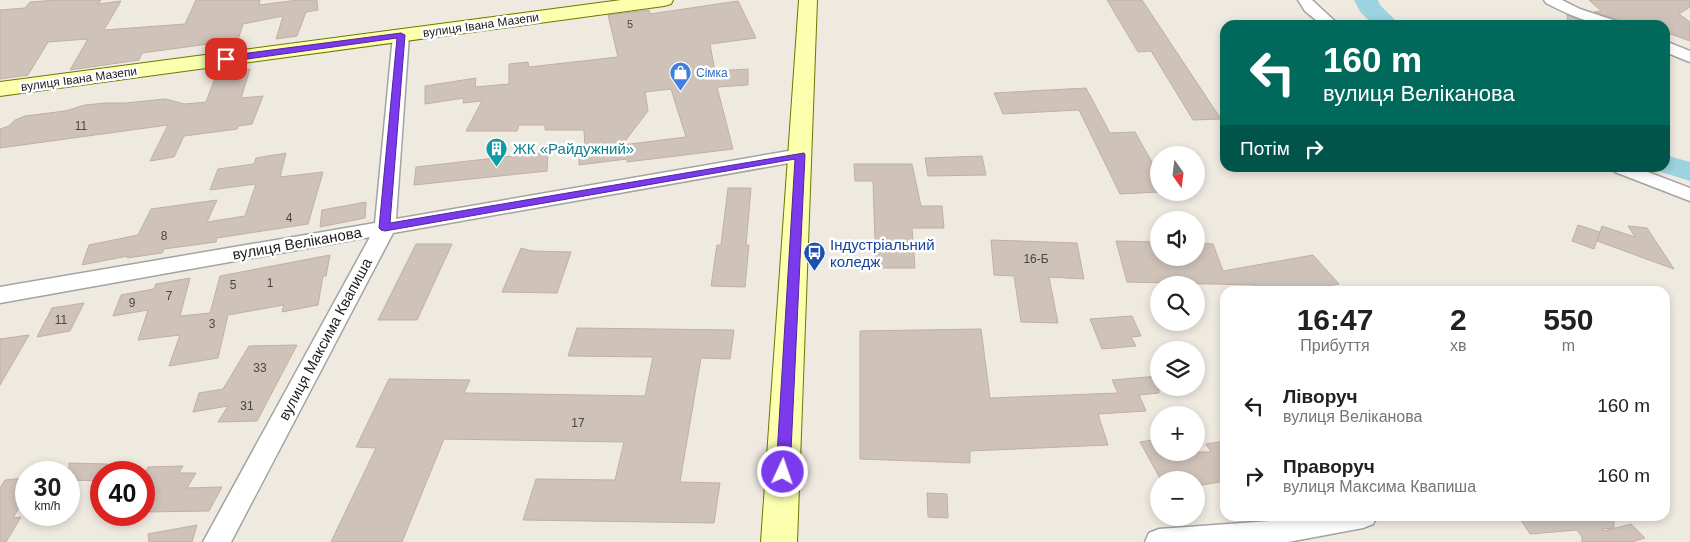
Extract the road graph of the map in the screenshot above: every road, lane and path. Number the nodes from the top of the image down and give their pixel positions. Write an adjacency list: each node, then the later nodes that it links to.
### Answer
1 (664, 0): 7 (street, вулиця Івана Мазепи)
2 (808, 0): 11 (street)
3 (1305, 0): 5 (street)
4 (1551, 0): 6 (street)
5 (1325, 20)
6 (1599, 20)
7 (401, 35): 10 (street, вулиця Івана Мазепи); 14 (street, вулиця Максима Квапиша)
8 (1670, 48): 9 (street)
9 (1690, 57)
10 (0, 89)
11 (800, 155): 14 (street, вулиця Веліканова); 18 (street)
12 (1632, 172): 13 (street)
13 (1690, 195)
14 (385, 228): 15 (street, вулиця Веліканова); 17 (street, вулиця Максима Квапиша)
15 (0, 295)
16 (1337, 521): 19 (street)
17 (218, 542)
18 (779, 542)
19 (1159, 542)

